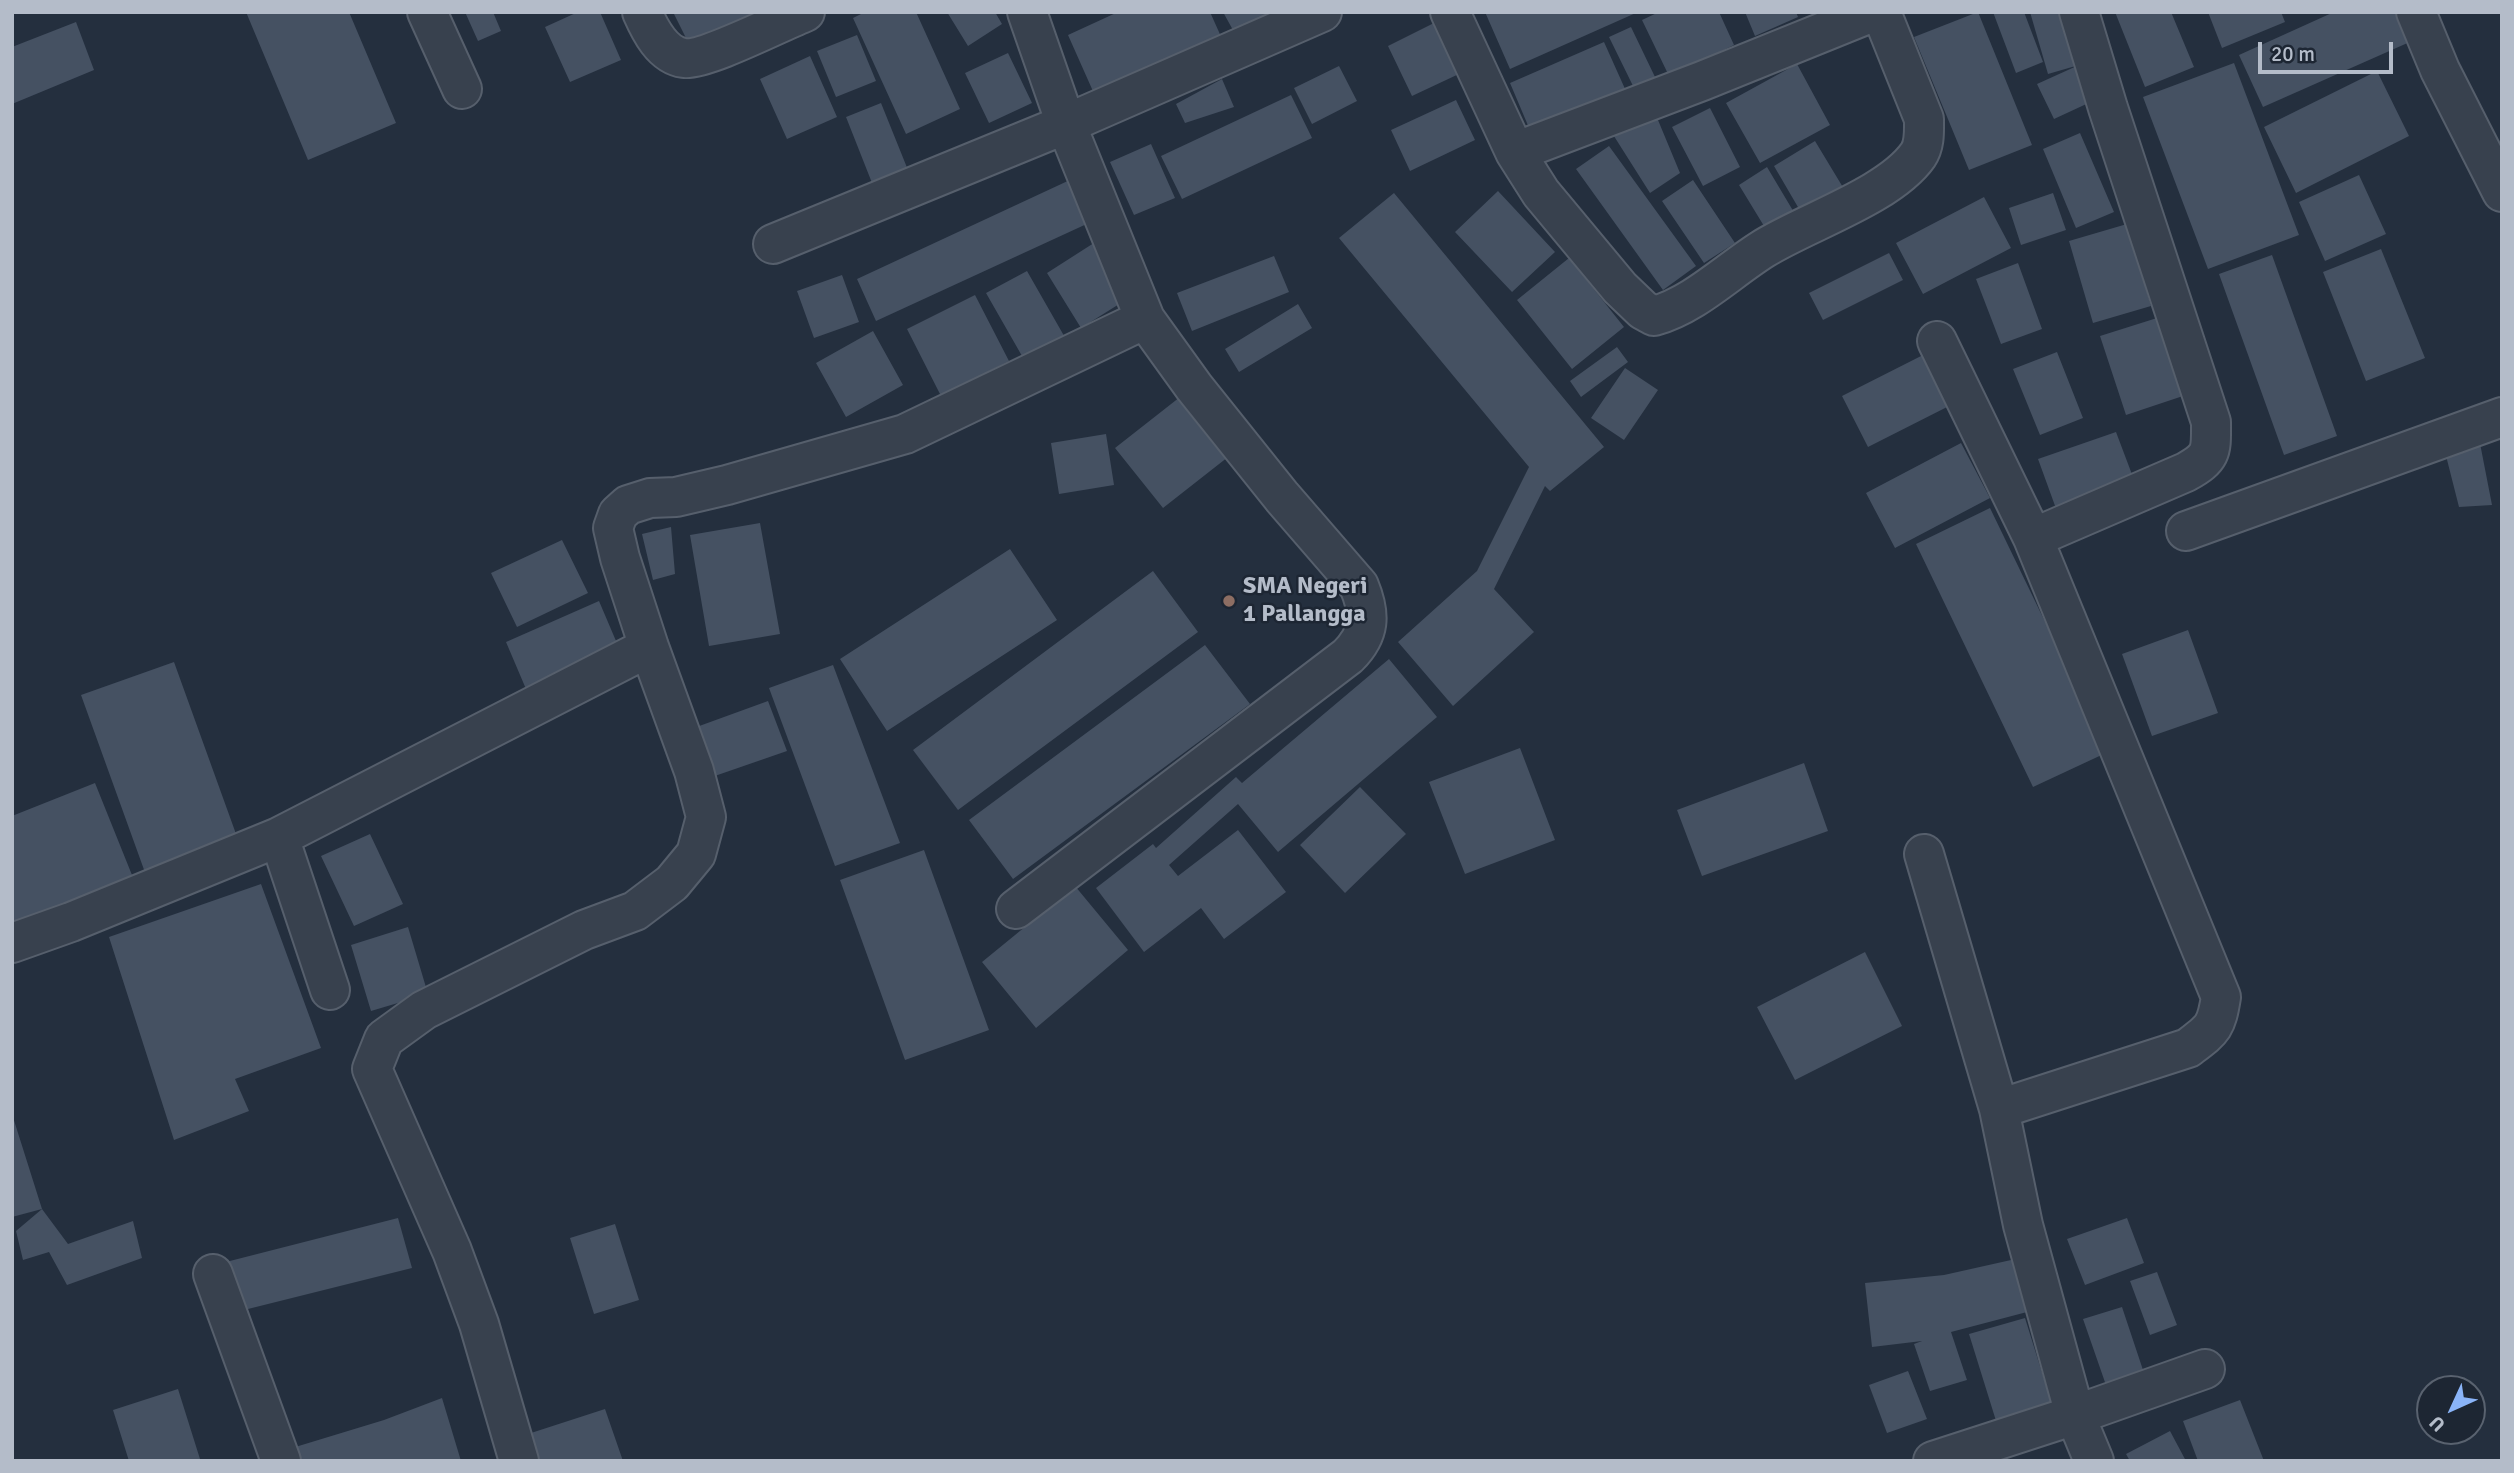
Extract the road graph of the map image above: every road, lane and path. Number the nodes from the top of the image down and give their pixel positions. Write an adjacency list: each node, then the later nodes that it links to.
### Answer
1 (427, 12): 11 (street)
2 (642, 12): 3 (street)
3 (805, 12)
4 (1027, 12): 12 (street)
5 (1322, 12): 12 (street)
6 (1450, 12): 13 (street)
7 (1873, 12): 13 (street)
8 (1881, 12): 13 (street)
9 (2079, 12): 20 (street)
10 (2416, 12): 14 (street)
11 (462, 89)
12 (1066, 124): 15 (street); 16 (street)
13 (1516, 152)
14 (2502, 192)
15 (773, 244)
16 (1146, 319): 21 (street); 24 (street)
17 (1937, 341): 20 (street)
18 (2502, 416): 19 (street)
19 (2186, 531)
20 (2033, 538): 27 (street)
21 (649, 647): 22 (street); 32 (street)
22 (279, 837): 25 (street); 26 (street)
23 (1924, 854): 27 (street)
24 (1016, 909)
25 (12, 943)
26 (330, 990)
27 (1998, 1108): 30 (street)
28 (213, 1274): 31 (street)
29 (2205, 1369): 30 (street)
30 (2075, 1415): 33 (street); 34 (street)
31 (281, 1461)
32 (519, 1461)
33 (1933, 1461)
34 (2094, 1461)

